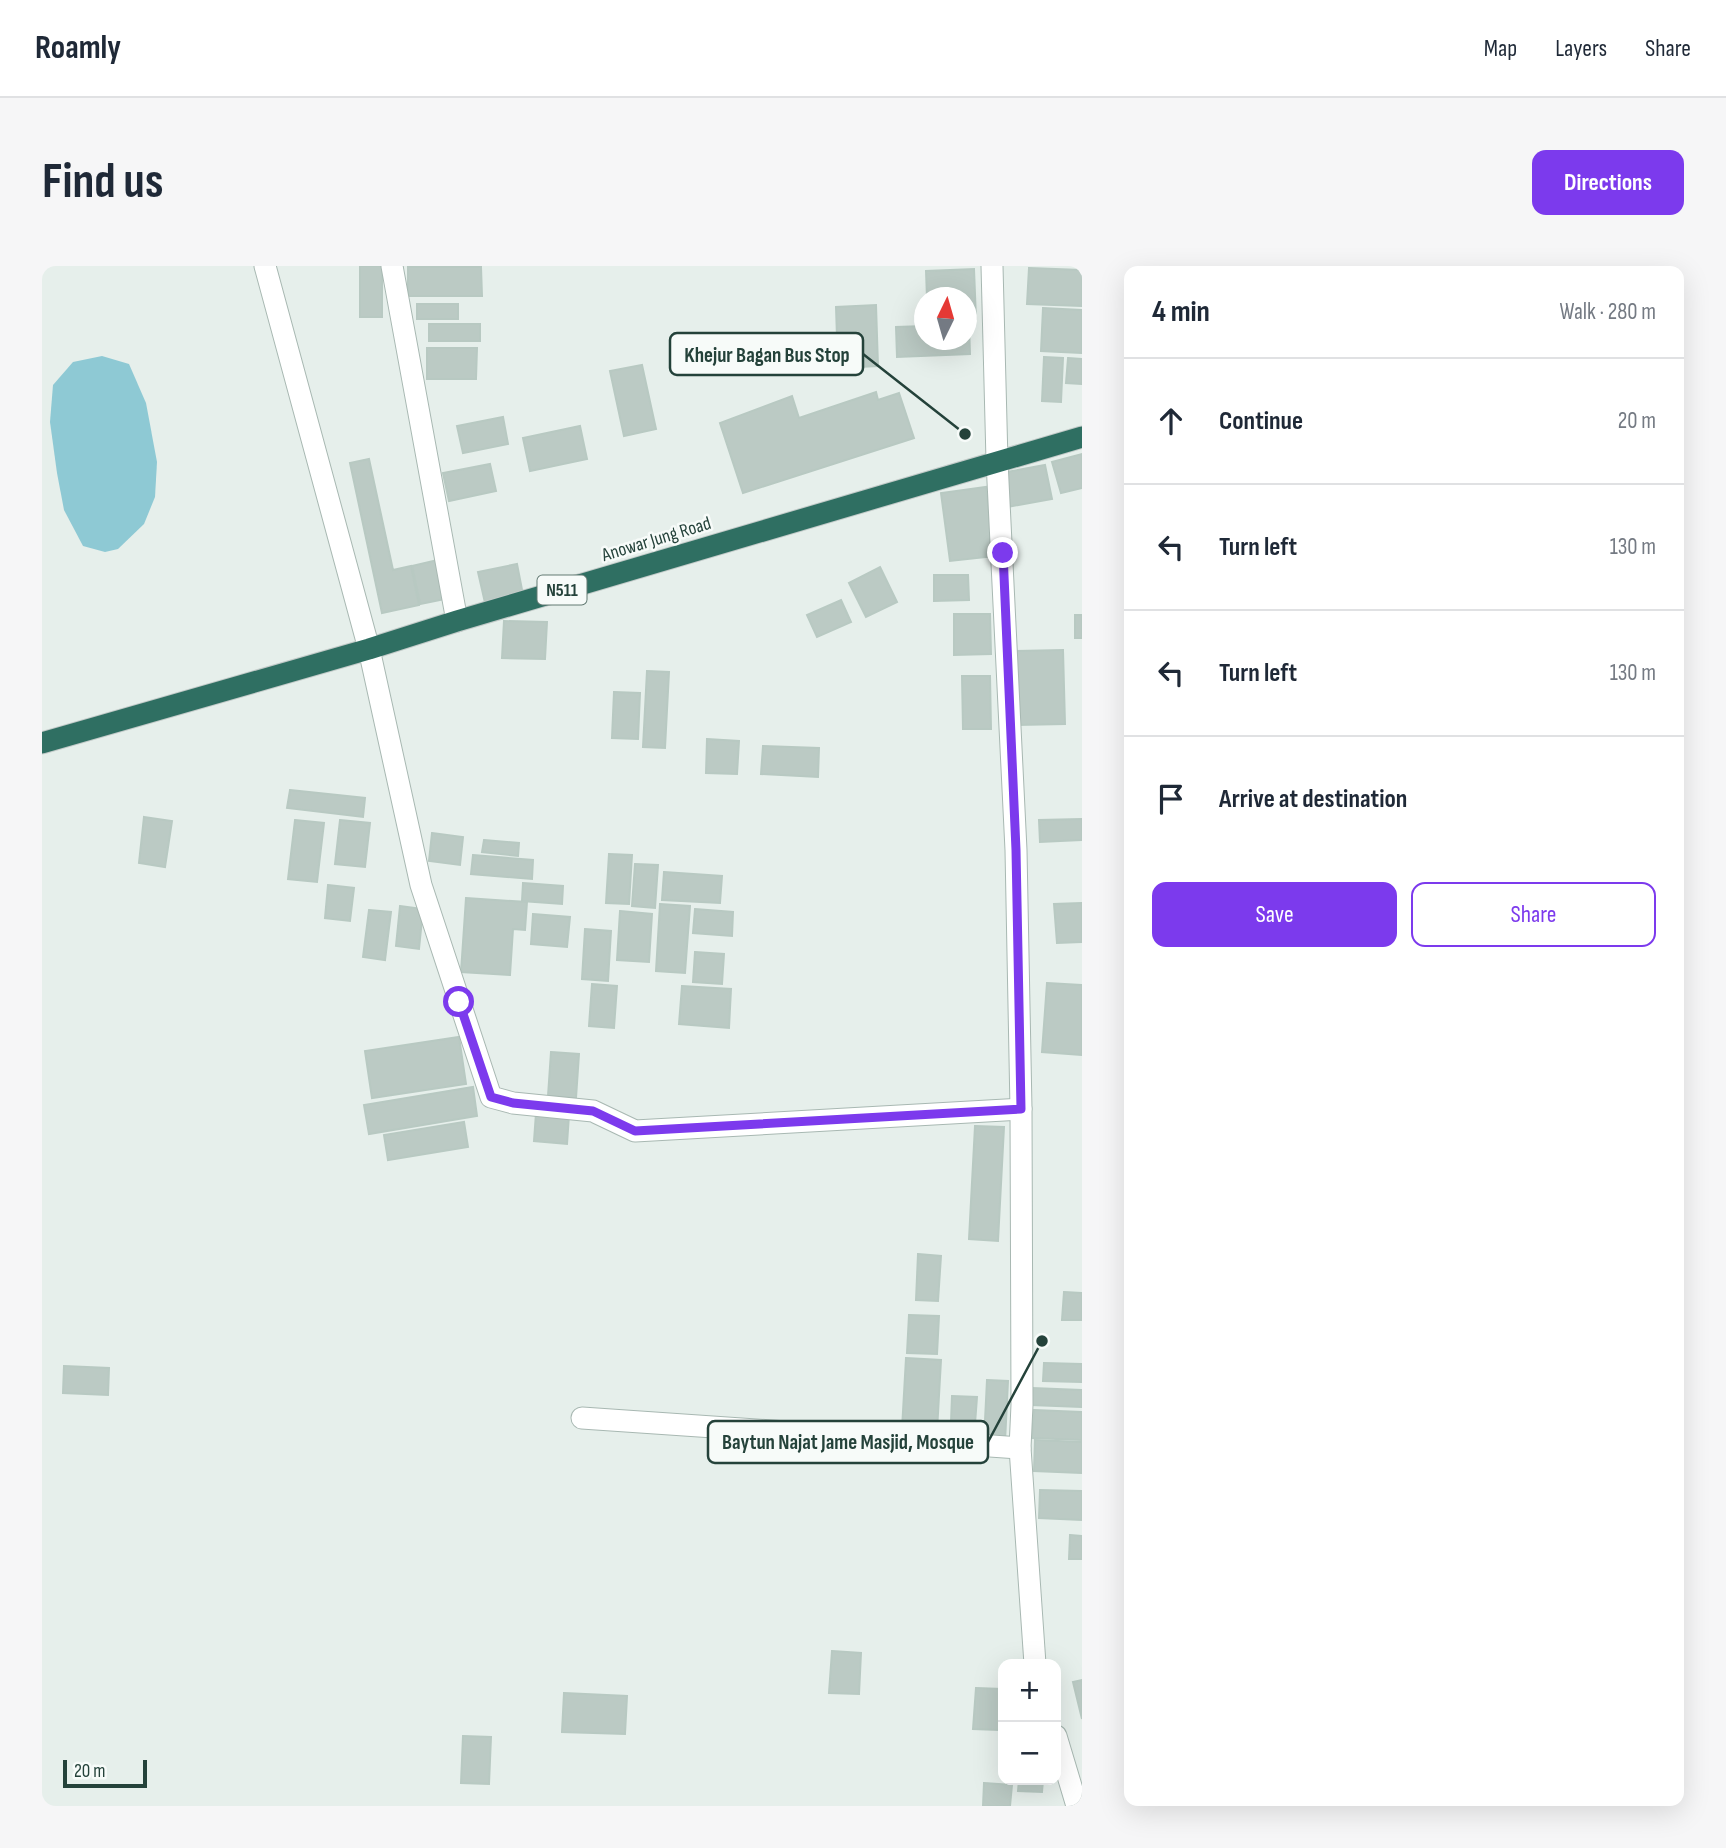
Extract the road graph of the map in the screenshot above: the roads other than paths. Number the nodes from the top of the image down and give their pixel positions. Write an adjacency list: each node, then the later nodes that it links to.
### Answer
1 (265, 266): 7 (street)
2 (393, 266): 6 (street)
3 (992, 266): 5 (street)
4 (1082, 437): 5 (highway, Anowar Jung Road / N511)
5 (997, 461): 6 (highway, Anowar Jung Road / N511); 9 (street)
6 (457, 621): 7 (highway, Anowar Jung Road / N511)
7 (369, 649): 8 (highway, Anowar Jung Road / N511); 9 (street)
8 (42, 743)
9 (1021, 1109): 11 (street)
10 (583, 1418): 11 (street)
11 (1020, 1448): 12 (street)
12 (1035, 1659)
13 (1061, 1753): 14 (street)
14 (1077, 1806)

